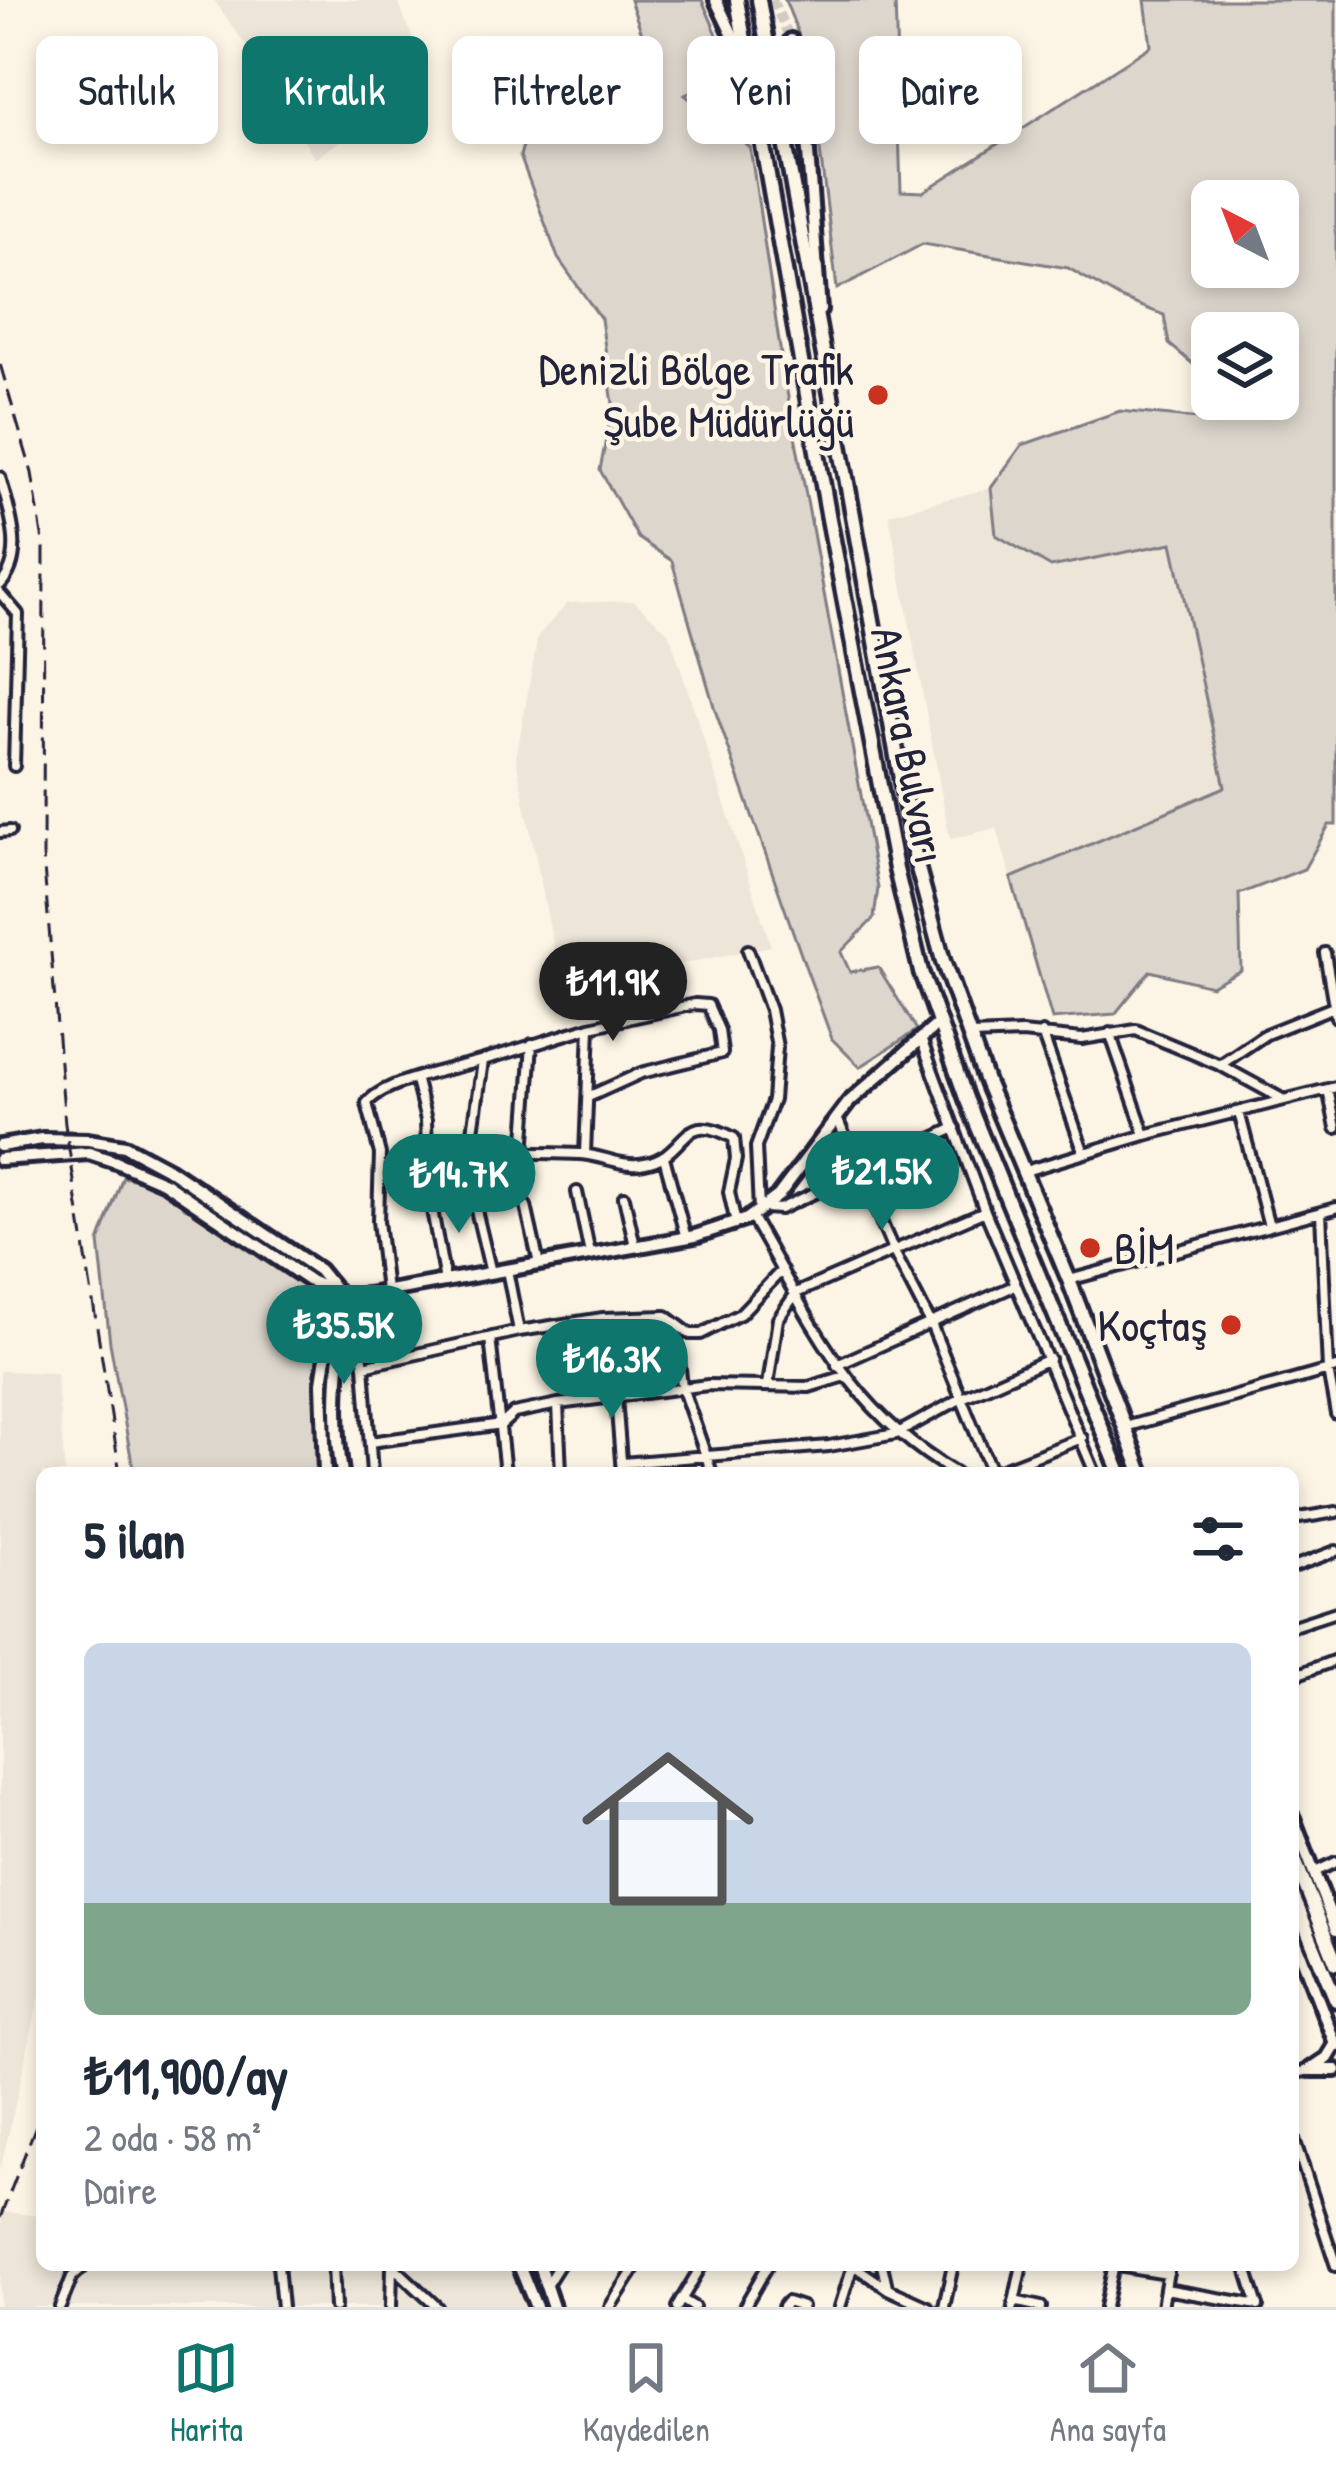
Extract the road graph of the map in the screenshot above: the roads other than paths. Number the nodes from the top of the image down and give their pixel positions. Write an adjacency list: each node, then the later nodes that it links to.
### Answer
1 (716, 0): 4 (street)
2 (737, 0): 5 (main road, Ankara Bulvarı)
3 (762, 0): 8 (main road, Ankara Bulvarı)
4 (733, 36)
5 (742, 36)
6 (761, 144): 15 (main road, Ankara Bulvarı)
7 (807, 144): 8 (street)
8 (822, 332): 19 (main road, Ankara Bulvarı)
9 (0, 477): 10 (street)
10 (0, 589): 11 (street)
11 (14, 766)
12 (748, 950): 48 (street)
13 (1325, 953): 14 (street)
14 (1335, 1009): 23 (street)
15 (939, 1023): 20 (street); 102 (main road, Ankara Bulvarı)
16 (590, 1027): 21 (street); 26 (street); 26 (street)
17 (1110, 1033): 18 (street); 23 (street); 32 (street)
18 (1042, 1034): 19 (street); 37 (street)
19 (970, 1035): 42 (main road, Ankara Bulvarı)
20 (921, 1039): 29 (street); 30 (street)
21 (532, 1044): 22 (street); 36 (street)
22 (483, 1060): 24 (street); 35 (street)
23 (1220, 1065): 27 (street)
24 (416, 1081): 34 (street); 64 (street)
25 (1332, 1088): 27 (street); 31 (street)
26 (588, 1097): 38 (street)
27 (1284, 1100): 28 (street)
28 (1239, 1111): 32 (street); 52 (street)
29 (837, 1118): 41 (street); 48 (street)
30 (955, 1128): 41 (street); 49 (street)
31 (1336, 1128)
32 (1144, 1135): 37 (street)
33 (0, 1146): 68 (street)
34 (428, 1153): 35 (street); 62 (street)
35 (470, 1153): 36 (street)
36 (524, 1153): 38 (street)
37 (1084, 1153): 42 (street)
38 (585, 1154): 39 (street)
39 (664, 1157): 51 (street); 53 (street)
40 (0, 1159): 68 (street)
41 (861, 1169): 48 (street); 55 (street)
42 (1025, 1171): 61 (main road, Ankara Bulvarı)
43 (470, 1189): 60 (street)
44 (577, 1192): 56 (street)
45 (624, 1196): 54 (street)
46 (526, 1206): 57 (street)
47 (1336, 1208): 50 (street)
48 (757, 1211): 51 (street); 59 (street)
49 (985, 1211): 55 (street); 63 (street)
50 (1321, 1211): 52 (street); 67 (street)
51 (736, 1223): 53 (street)
52 (1269, 1226): 61 (street)
53 (686, 1238): 54 (street)
54 (635, 1246): 56 (street)
55 (894, 1252): 66 (street); 70 (street)
56 (590, 1254): 57 (street)
57 (539, 1264): 58 (street)
58 (507, 1270): 60 (street); 71 (street)
59 (782, 1270): 66 (street); 69 (street)
60 (490, 1273): 62 (street)
61 (1069, 1280): 85 (main road, Ankara Bulvarı)
62 (446, 1281): 64 (street)
63 (1016, 1285): 70 (street); 73 (street)
64 (386, 1291): 68 (street)
65 (1336, 1291): 67 (street)
66 (796, 1293): 74 (street); 78 (street)
67 (1324, 1293): 76 (street)
68 (345, 1295): 75 (street); 90 (street); 91 (street)
69 (675, 1323): 71 (street); 79 (street)
70 (931, 1324): 74 (street); 81 (street)
71 (519, 1331): 72 (street)
72 (490, 1338): 75 (street); 84 (street)
73 (1048, 1358): 81 (street); 87 (street)
74 (836, 1365): 77 (street)
75 (364, 1366): 88 (street)
76 (1332, 1369): 83 (street); 85 (street)
77 (844, 1376): 78 (street); 86 (street)
78 (768, 1385): 79 (street)
79 (682, 1388): 80 (street); 89 (street)
80 (616, 1398): 82 (street); 95 (street)
81 (962, 1398): 86 (street); 99 (street)
82 (558, 1405): 84 (street); 94 (street)
83 (1336, 1414)
84 (502, 1424): 88 (street); 93 (street)
85 (1124, 1427): 103 (main road, Ankara Bulvarı)
86 (896, 1434): 89 (street); 98 (street)
87 (1082, 1438): 100 (street); 101 (street)
88 (370, 1442): 92 (street)
89 (707, 1454): 96 (street); 97 (street)
90 (325, 1467)
91 (341, 1467)
92 (372, 1467)
93 (505, 1467)
94 (561, 1467)
95 (622, 1467)
96 (628, 1467)
97 (710, 1467)
98 (947, 1467)
99 (990, 1467)
100 (1007, 1467)
101 (1093, 1467)
102 (1118, 1467)
103 (1140, 1467)
104 (1336, 1512): 105 (street)
105 (1299, 1518)
106 (1336, 1551): 107 (street)
107 (1299, 1565)
108 (1336, 1612): 109 (street)
109 (1299, 1624)
110 (1336, 1660): 111 (street)
111 (1299, 1674)
112 (1299, 1834): 115 (street)
113 (1336, 1862): 115 (street)
114 (1299, 1870): 120 (main road)
115 (1313, 1873): 116 (street)
116 (1330, 1902): 118 (street)
117 (1299, 1911): 121 (main road)
118 (1336, 1930)
119 (1299, 1950): 122 (street)
120 (1336, 1963)
121 (1336, 2000)
122 (1320, 2004): 123 (street); 124 (street)
123 (1336, 2017)
124 (1336, 2044): 125 (street)
125 (1309, 2069): 126 (street); 127 (street)
126 (1336, 2070)
127 (1299, 2072)
128 (1299, 2155): 130 (street)
129 (1336, 2217): 130 (street)
130 (1321, 2224): 131 (street)
131 (1336, 2266)
132 (78, 2271): 158 (street)
133 (279, 2271): 159 (street)
134 (333, 2271): 160 (street)
135 (392, 2271): 161 (street)
136 (398, 2271): 162 (street)
137 (521, 2271): 163 (street)
138 (541, 2271): 151 (street)
139 (556, 2271): 151 (street)
140 (633, 2271): 165 (street)
141 (698, 2271): 155 (street)
142 (765, 2271): 167 (street)
143 (851, 2271): 170 (street)
144 (862, 2271): 152 (street)
145 (883, 2271): 152 (street)
146 (952, 2271): 172 (street)
147 (1021, 2271): 156 (street)
148 (1112, 2271): 174 (street)
149 (1168, 2271): 153 (street)
150 (1247, 2271): 157 (street)
151 (545, 2286): 164 (street)
152 (887, 2288): 154 (street)
153 (1165, 2290): 157 (street); 175 (street)
154 (903, 2302): 171 (street)
155 (679, 2303): 166 (street)
156 (1013, 2304): 173 (street)
157 (1258, 2306)
158 (60, 2307)
159 (282, 2307)
160 (335, 2307)
161 (392, 2307)
162 (437, 2307)
163 (536, 2307)
164 (553, 2307)
165 (610, 2307)
166 (694, 2307)
167 (744, 2307)
168 (783, 2307): 169 (street)
169 (802, 2307)
170 (840, 2307)
171 (928, 2307)
172 (944, 2307)
173 (1041, 2307)
174 (1105, 2307)
175 (1162, 2307)

